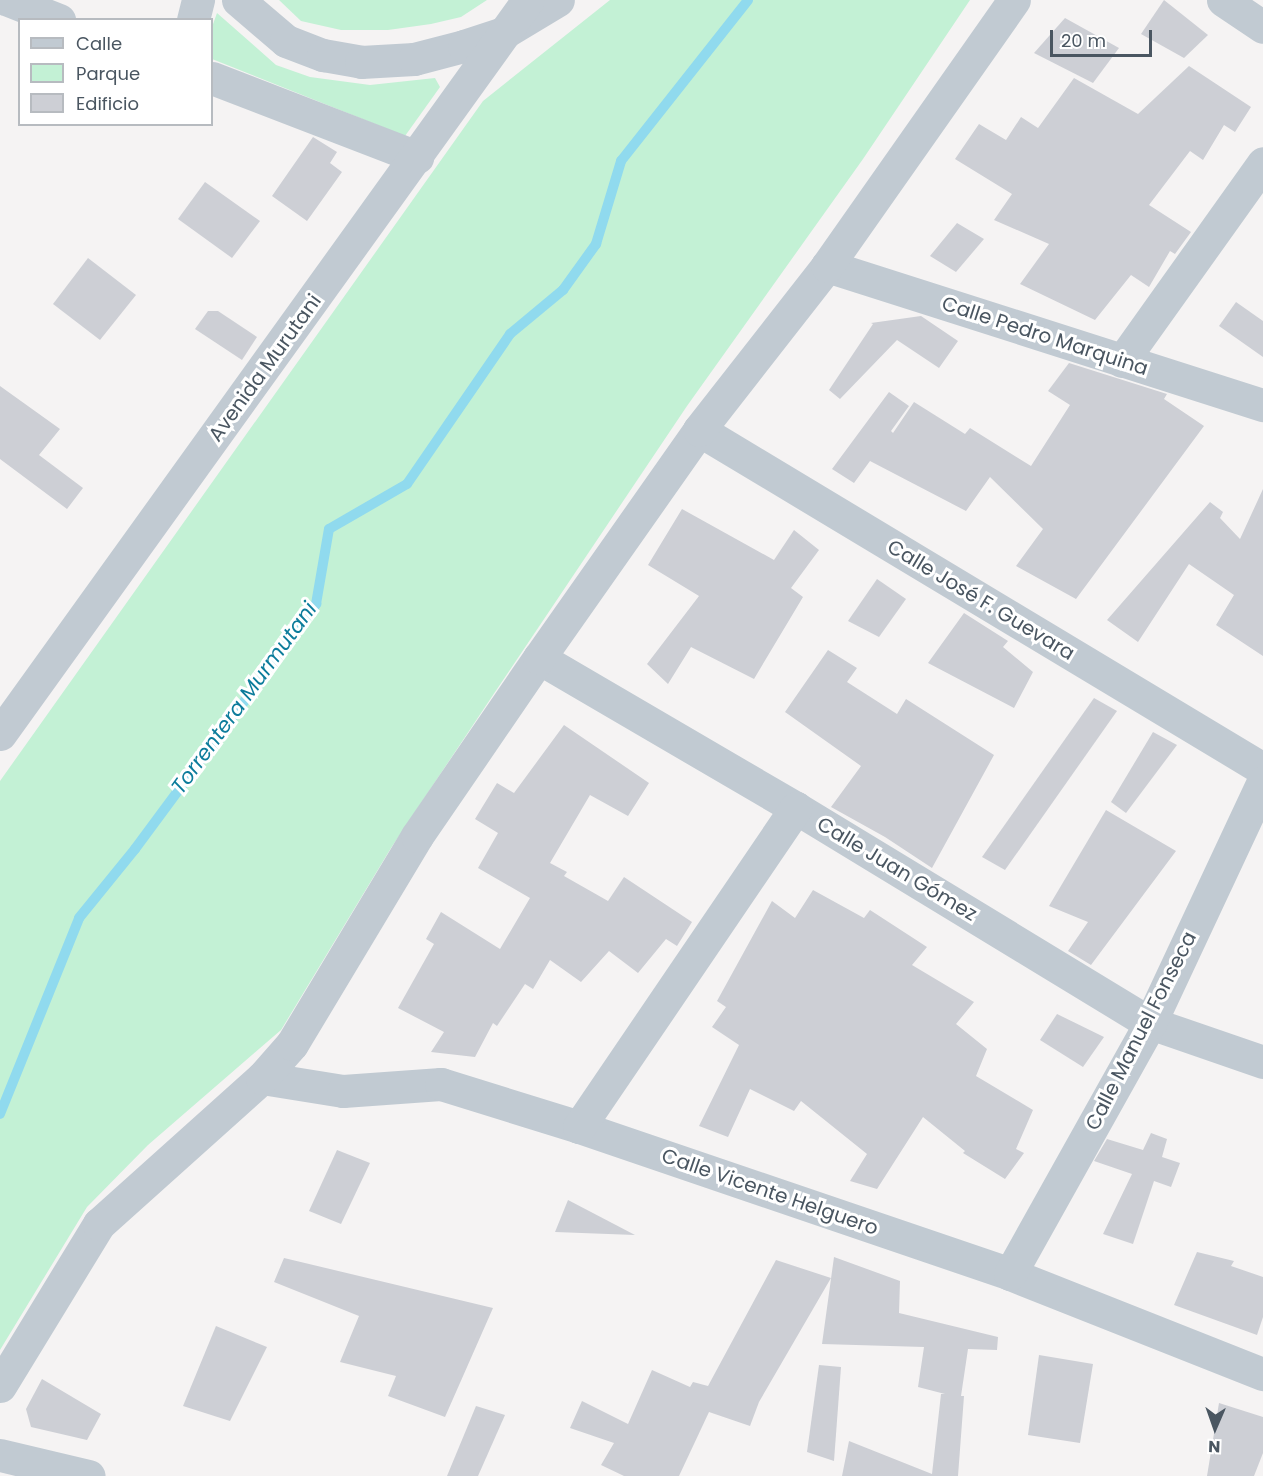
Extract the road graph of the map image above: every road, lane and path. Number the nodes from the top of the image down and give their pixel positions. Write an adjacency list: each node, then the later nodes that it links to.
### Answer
1 (8, 0): 8 (street)
2 (198, 0): 9 (street)
3 (238, 0): 11 (street)
4 (528, 0): 11 (street, Avenida Murutani)
5 (558, 0): 11 (street)
6 (1014, 0): 15 (street)
7 (1223, 0): 10 (street)
8 (54, 18)
9 (194, 18)
10 (1263, 27)
11 (502, 33): 13 (street, Avenida Murutani)
12 (213, 78): 13 (street)
13 (417, 157): 20 (street, Avenida Murutani)
14 (1263, 163): 16 (street)
15 (827, 266): 16 (street, Calle Pedro Marquina); 18 (street)
16 (1122, 361): 17 (street, Calle Pedro Marquina)
17 (1263, 405)
18 (699, 430): 19 (street); 21 (street, Calle José F. Guevara)
19 (539, 658): 23 (street, Calle Juan Gómez); 26 (street)
20 (0, 734)
21 (1263, 769)
22 (1263, 782): 24 (street, Calle Manuel Fonseca)
23 (796, 808): 24 (street, Calle Juan Gómez); 27 (street)
24 (1150, 1023): 25 (street, Calle Juan Gómez); 28 (street, Calle Manuel Fonseca)
25 (1263, 1062)
26 (262, 1078): 27 (street, Calle Vicente Helguero); 30 (street)
27 (579, 1127): 28 (street, Calle Vicente Helguero)
28 (1010, 1274): 29 (street, Calle Vicente Helguero)
29 (1263, 1374)
30 (0, 1386)
31 (0, 1455): 32 (street)
32 (89, 1476)

